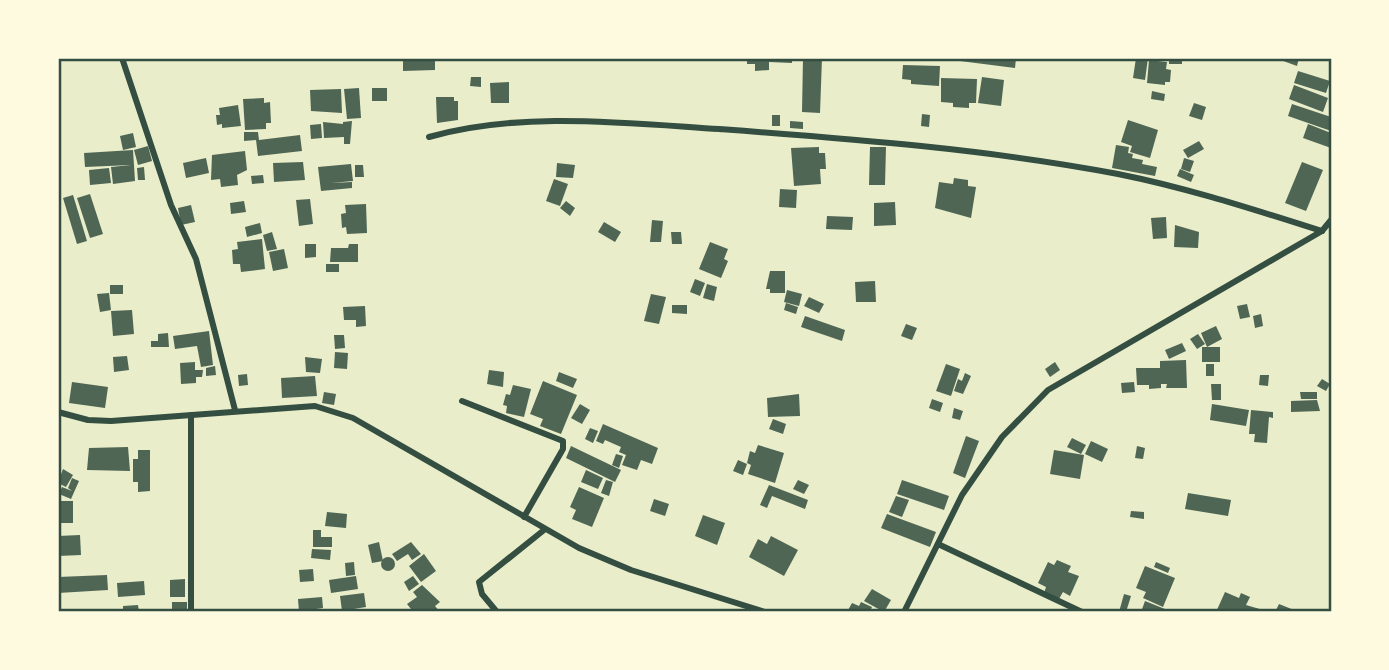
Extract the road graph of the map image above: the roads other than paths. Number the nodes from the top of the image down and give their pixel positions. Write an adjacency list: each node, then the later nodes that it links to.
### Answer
1 (122, 58): 6 (street)
2 (429, 137): 4 (street)
3 (1331, 221): 4 (street)
4 (1322, 231): 11 (street)
5 (462, 401): 9 (street)
6 (235, 410): 8 (street); 9 (street)
7 (58, 412): 8 (street)
8 (191, 415): 12 (street)
9 (524, 516): 10 (street)
10 (544, 530): 13 (street); 14 (street)
11 (938, 544): 15 (street); 16 (street)
12 (191, 612)
13 (497, 612)
14 (765, 612)
15 (904, 612)
16 (1082, 612)

